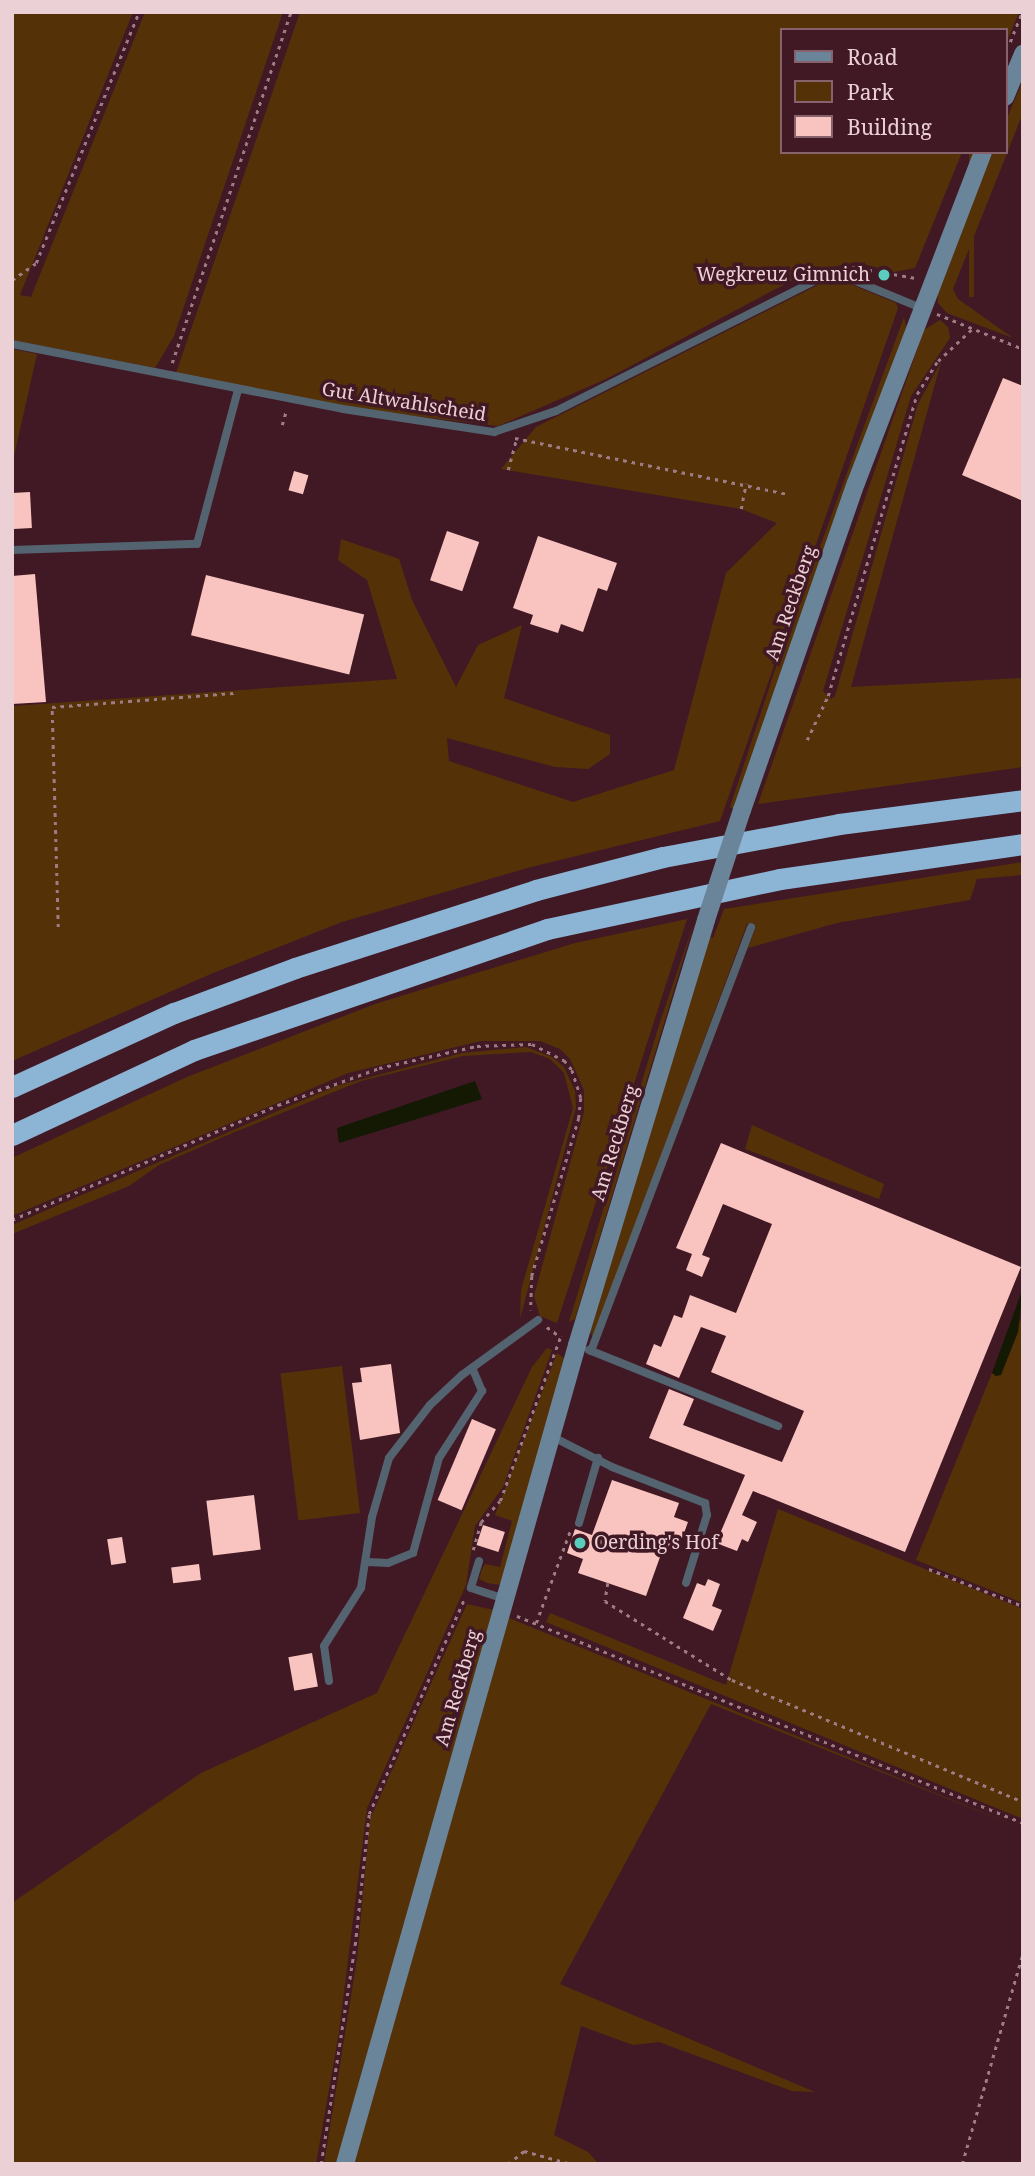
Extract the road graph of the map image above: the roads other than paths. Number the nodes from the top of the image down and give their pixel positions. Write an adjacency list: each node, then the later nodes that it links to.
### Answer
1 (1016, 49): 2 (street)
2 (1007, 88)
3 (982, 154): 4 (street, Am Reckberg)
4 (921, 308): 6 (lane, Gut Altwahlscheid); 14 (street, Am Reckberg, bridge)
5 (12, 344): 6 (lane, Gut Altwahlscheid)
6 (238, 390): 7 (lane)
7 (12, 550)
8 (1023, 800): 11 (highway)
9 (1023, 844): 12 (highway)
10 (751, 928): 14 (lane)
11 (12, 1087)
12 (12, 1135)
13 (538, 1320): 15 (lane)
14 (576, 1344): 16 (lane); 17 (street, Am Reckberg)
15 (472, 1367): 21 (lane); 21 (lane)
16 (778, 1426)
17 (551, 1436): 18 (lane); 23 (street, Am Reckberg)
18 (597, 1458): 19 (lane); 22 (lane)
19 (579, 1523)
20 (475, 1561): 23 (lane)
21 (367, 1562): 24 (lane)
22 (686, 1583)
23 (503, 1605): 25 (street, Am Reckberg)
24 (329, 1681)
25 (345, 2164)

